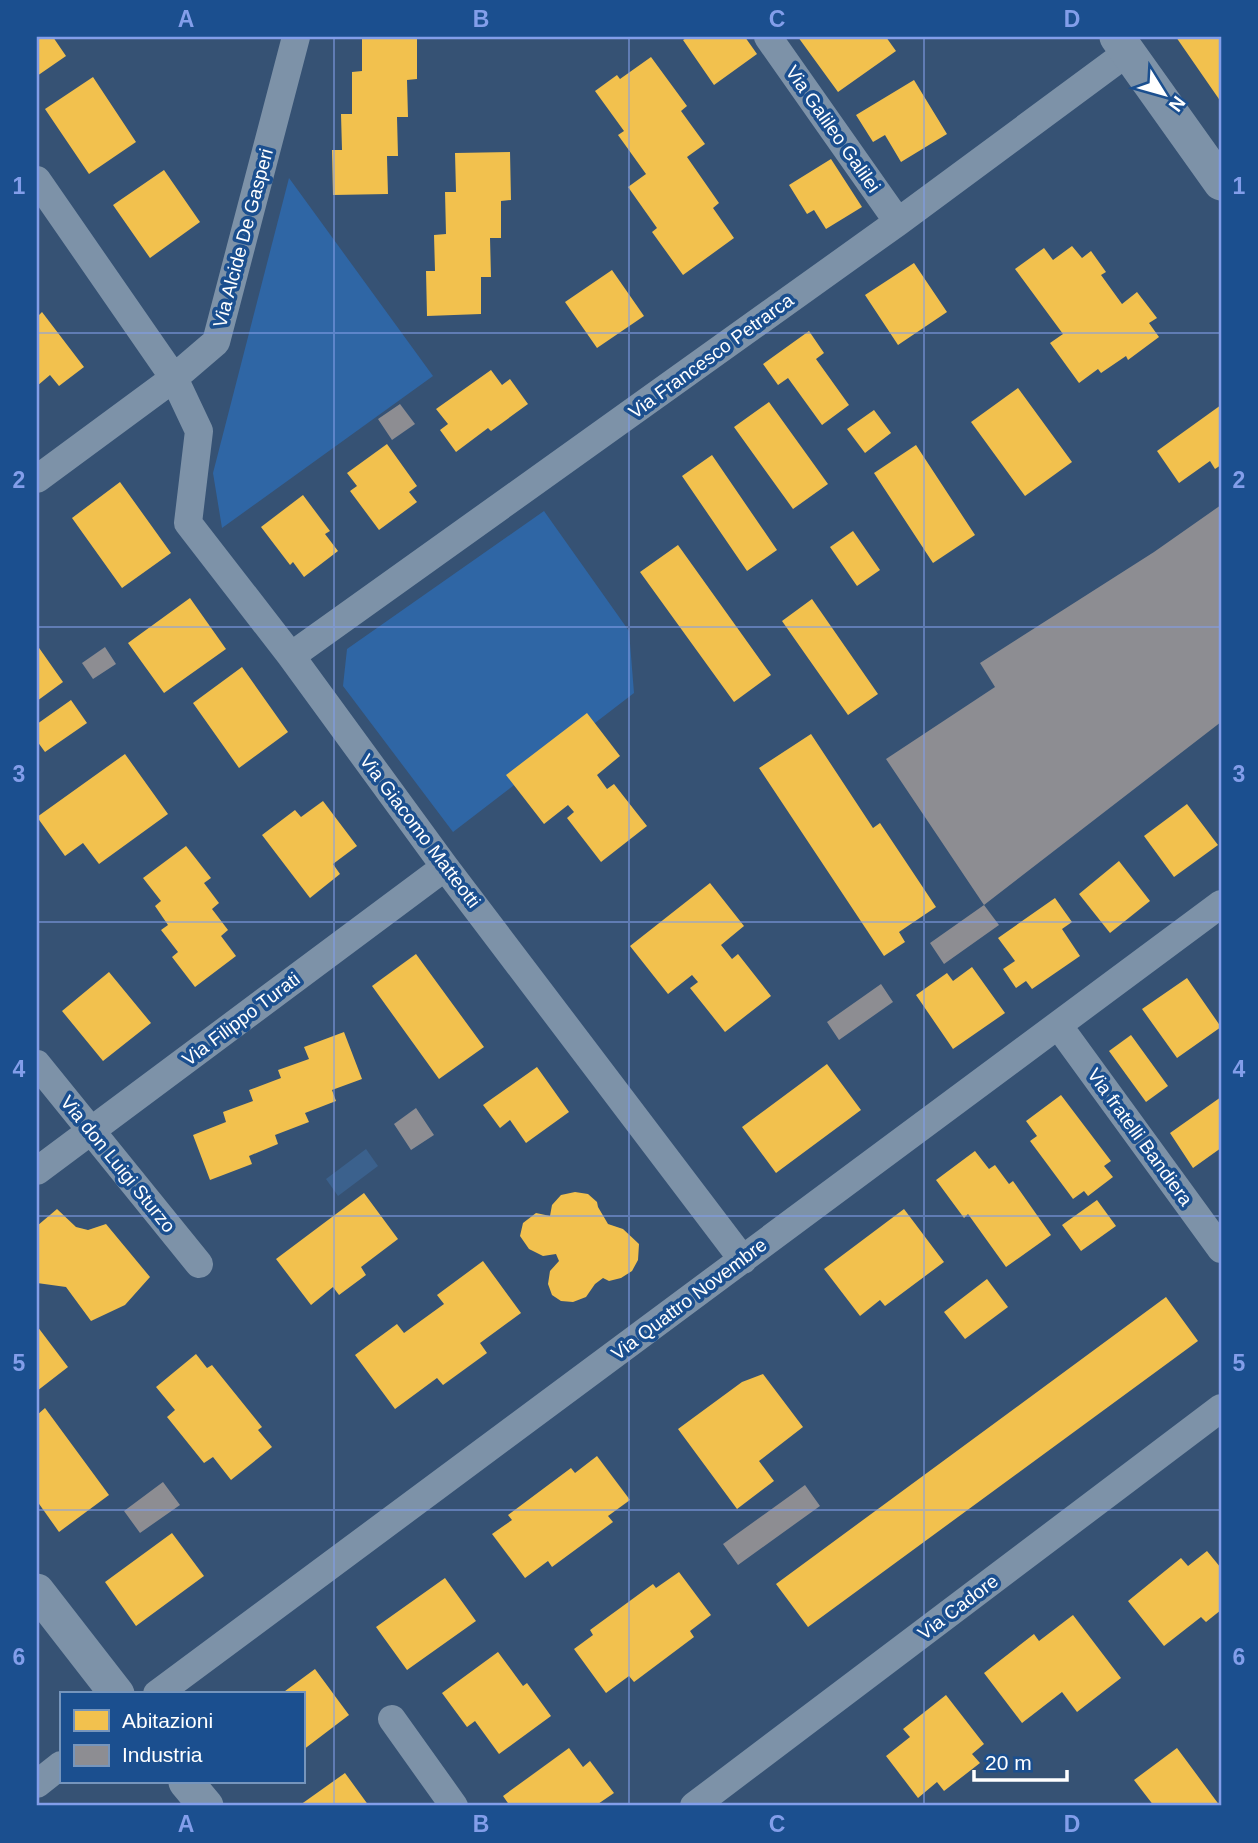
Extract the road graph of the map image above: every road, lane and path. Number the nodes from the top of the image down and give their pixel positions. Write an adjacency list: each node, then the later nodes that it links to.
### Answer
1 (296, 37): 7 (street, Via Alcide De Gasperi)
2 (768, 37): 6 (street, Via Galileo Galilei)
3 (1122, 44): 5 (street); 6 (street, Via Francesco Petrarca)
4 (37, 180): 7 (street, Via Giacomo Matteotti)
5 (1221, 183)
6 (898, 222): 9 (street, Via Francesco Petrarca)
7 (174, 378): 8 (street, Via Alcide De Gasperi); 9 (street, Via Giacomo Matteotti)
8 (37, 479)
9 (291, 656): 10 (street, Via Giacomo Matteotti)
10 (445, 867): 14 (street, Via Filippo Turati); 17 (street, Via Giacomo Matteotti)
11 (1221, 904): 12 (street, Via Quattro Novembre)
12 (1058, 1025): 16 (street, Via fratelli Bandiera); 17 (street, Via Quattro Novembre)
13 (37, 1064): 14 (street, Via don Luigi Sturzo)
14 (90, 1131): 15 (street, Via Filippo Turati); 18 (street, Via don Luigi Sturzo)
15 (37, 1171)
16 (1221, 1249)
17 (743, 1260): 22 (street, Via Quattro Novembre)
18 (200, 1264)
19 (1221, 1408): 29 (street, Via Cadore)
20 (37, 1591): 21 (street)
21 (115, 1692)
22 (160, 1692)
23 (392, 1719): 28 (street)
24 (60, 1766): 25 (street)
25 (37, 1784)
26 (188, 1784): 27 (street)
27 (206, 1806)
28 (454, 1806)
29 (694, 1806)

